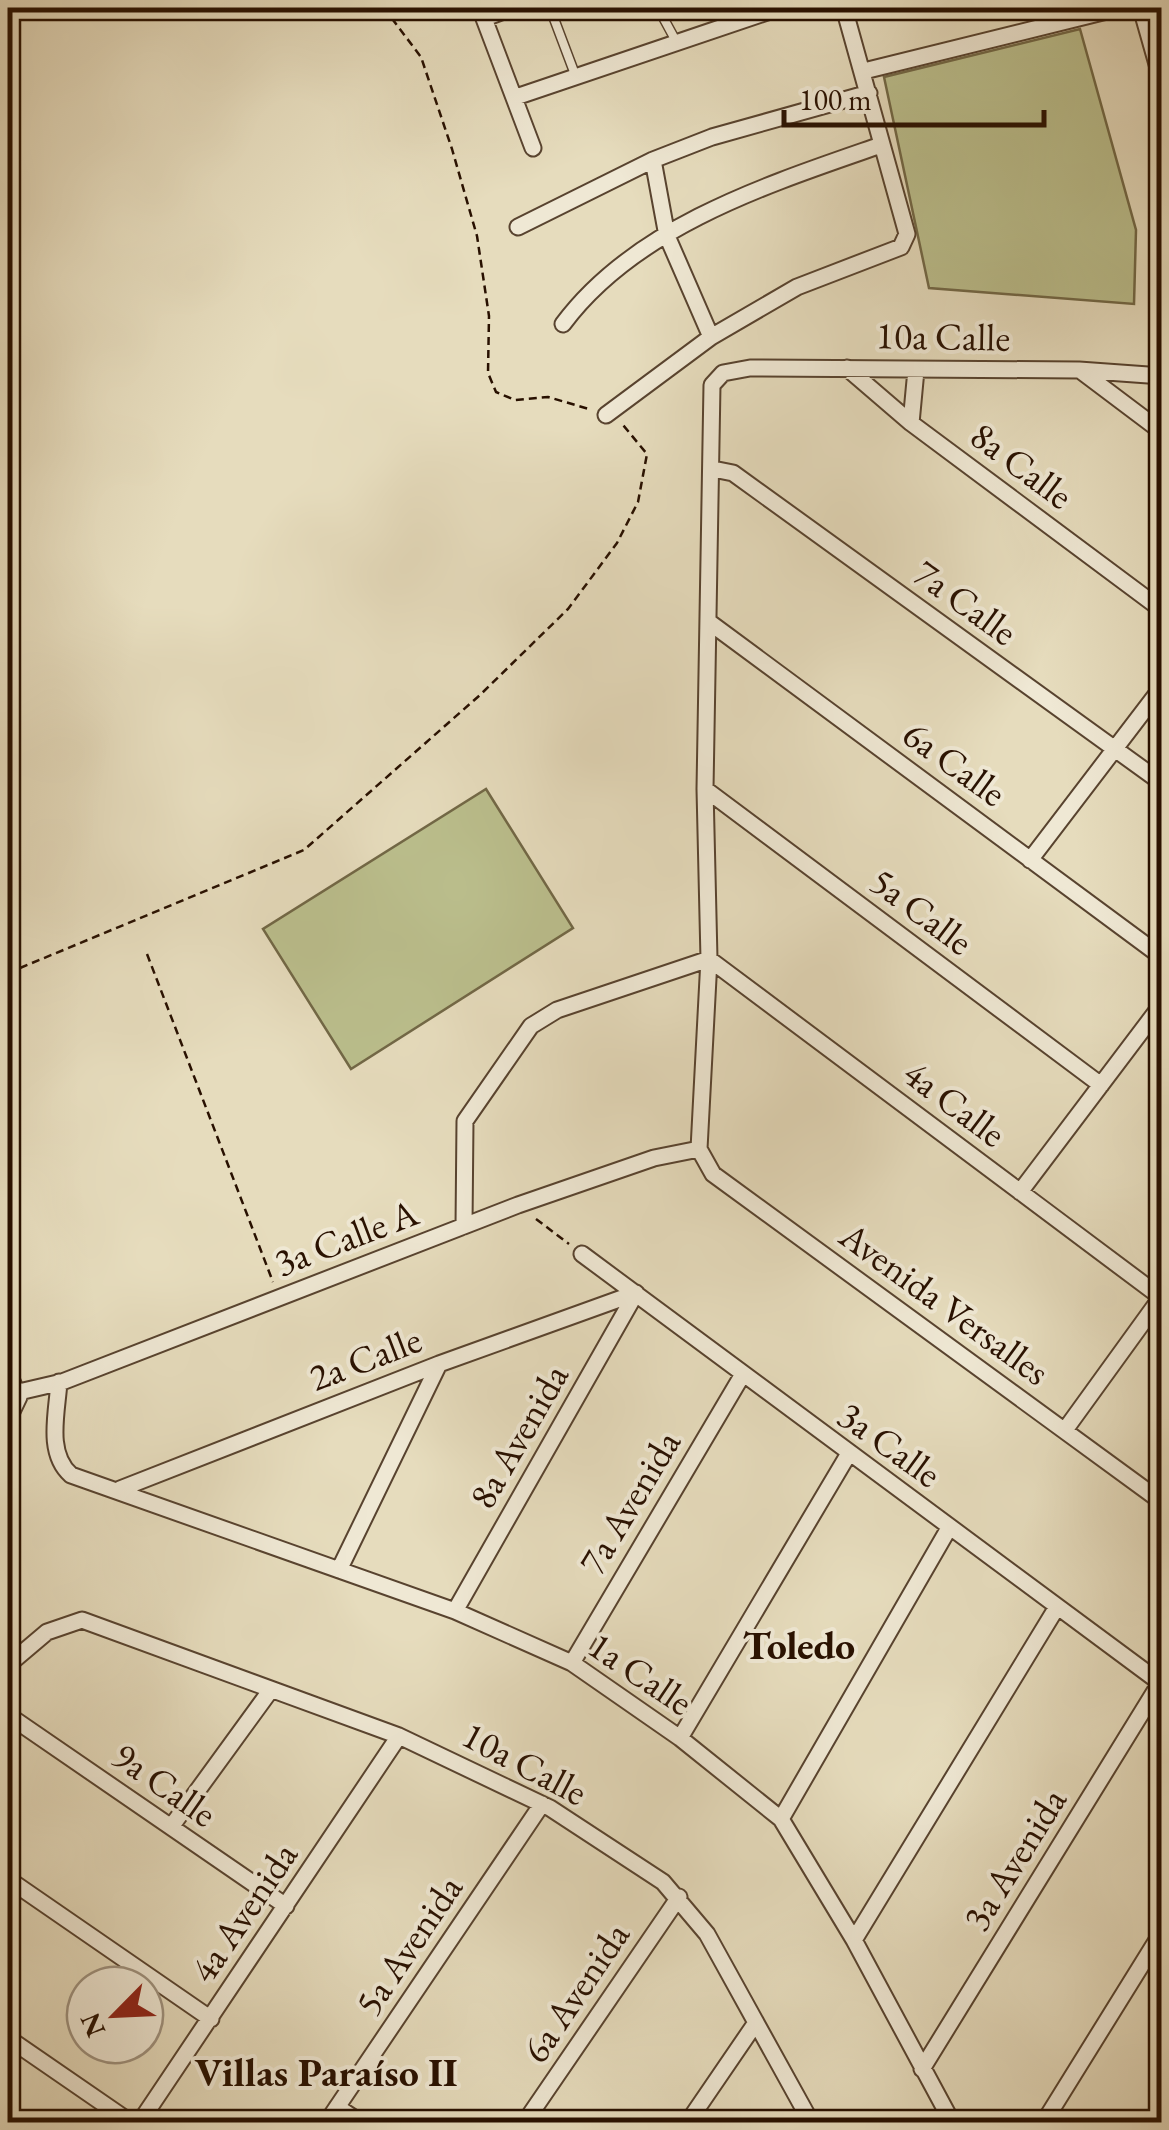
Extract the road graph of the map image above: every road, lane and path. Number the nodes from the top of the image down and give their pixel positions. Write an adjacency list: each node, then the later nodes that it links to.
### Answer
1 (384, 8): 28 (path)
2 (512, 8): 9 (street)
3 (550, 8): 13 (lane)
4 (658, 8): 11 (lane)
5 (779, 8): 11 (street)
6 (844, 8): 12 (street)
7 (1119, 8): 10 (street)
8 (1140, 8): 14 (street)
9 (482, 12): 16 (street)
10 (1078, 13): 12 (street)
11 (677, 42): 13 (street)
12 (864, 71): 15 (street)
13 (576, 77): 16 (street)
14 (1162, 82)
15 (869, 93): 17 (street); 19 (street)
16 (516, 98): 18 (street)
17 (881, 145): 21 (street); 23 (street)
18 (533, 148)
19 (653, 160): 20 (street); 21 (street)
20 (518, 228)
21 (667, 236): 22 (street); 23 (street)
22 (563, 324)
23 (711, 336): 28 (street)
24 (847, 368): 25 (street, 10a Calle); 29 (street, 8a Calle); 31 (street, 10a Calle)
25 (916, 370): 26 (street, 10a Calle); 29 (street)
26 (1079, 370): 27 (street, 10a Calle); 30 (street)
27 (1162, 376)
28 (606, 415): 42 (path)
29 (912, 424): 32 (street, 8a Calle)
30 (1162, 432)
31 (713, 469): 33 (street); 35 (street, 7a Calle)
32 (1162, 610)
33 (709, 622): 37 (street); 38 (street, 6a Calle)
34 (1162, 687): 35 (street)
35 (1114, 749): 36 (street, 7a Calle); 38 (street)
36 (1162, 783)
37 (705, 789): 41 (street); 44 (street, 5a Calle)
38 (1030, 860): 40 (street, 6a Calle)
39 (147, 954): 52 (path)
40 (1162, 957)
41 (709, 960): 45 (street); 46 (street, 4a Calle); 48 (street)
42 (8, 972)
43 (1162, 1004): 44 (street)
44 (1101, 1085): 46 (street)
45 (699, 1150): 47 (street, 3a Calle A); 59 (street, Avenida Versalles)
46 (1020, 1192): 51 (street, 4a Calle)
47 (518, 1205): 48 (street, 3a Calle A); 49 (path)
48 (464, 1226): 52 (street, 3a Calle A)
49 (582, 1254): 50 (street, 3a Calle)
50 (636, 1293): 53 (street, 2a Calle); 55 (street, 3a Calle); 66 (street, 8a Avenida)
51 (1161, 1297): 59 (street)
52 (278, 1298): 56 (street, 3a Calle A)
53 (439, 1364): 61 (street, 2a Calle); 64 (street)
54 (8, 1372): 57 (street)
55 (743, 1374): 60 (street, 3a Calle); 67 (street, 7a Avenida)
56 (59, 1382): 57 (street, 3a Calle A); 61 (street, 1a Calle)
57 (19, 1392): 58 (street)
58 (8, 1420)
59 (1065, 1430): 62 (street, Avenida Versalles)
60 (848, 1455): 63 (street, 3a Calle); 73 (street)
61 (120, 1489): 64 (street, 1a Calle)
62 (1162, 1502)
63 (949, 1528): 65 (street, 3a Calle); 75 (street)
64 (339, 1570): 66 (street, 1a Calle)
65 (1057, 1607): 69 (street, 3a Calle); 81 (street)
66 (456, 1611): 67 (street, 1a Calle)
67 (572, 1663): 73 (street, 1a Calle)
68 (8, 1665): 70 (street, 10a Calle)
69 (1161, 1684): 85 (street, 3a Avenida)
70 (270, 1690): 72 (street, 10a Calle); 76 (street)
71 (8, 1714): 76 (street, 9a Calle)
72 (399, 1736): 74 (street, 10a Calle); 79 (street, 4a Avenida)
73 (680, 1738): 75 (street, 1a Calle)
74 (542, 1804): 78 (street, 10a Calle); 86 (street, 5a Avenida)
75 (781, 1818): 81 (street, 1a Calle)
76 (170, 1827): 79 (street, 9a Calle)
77 (8, 1879): 82 (street)
78 (679, 1897): 83 (street, 10a Calle); 91 (street, 6a Avenida)
79 (286, 1906): 82 (street, 4a Avenida)
80 (1162, 1932): 95 (street)
81 (854, 1940): 85 (street, 1a Calle)
82 (212, 2019): 88 (street, 4a Avenida)
83 (755, 2024): 92 (street); 93 (street, 10a Calle)
84 (8, 2038): 87 (street)
85 (922, 2070): 94 (street, 1a Calle)
86 (337, 2107): 89 (street, 5a Avenida); 90 (street)
87 (130, 2122)
88 (140, 2122)
89 (327, 2122)
90 (360, 2122)
91 (525, 2122)
92 (688, 2122)
93 (811, 2122)
94 (952, 2122)
95 (1044, 2122)

